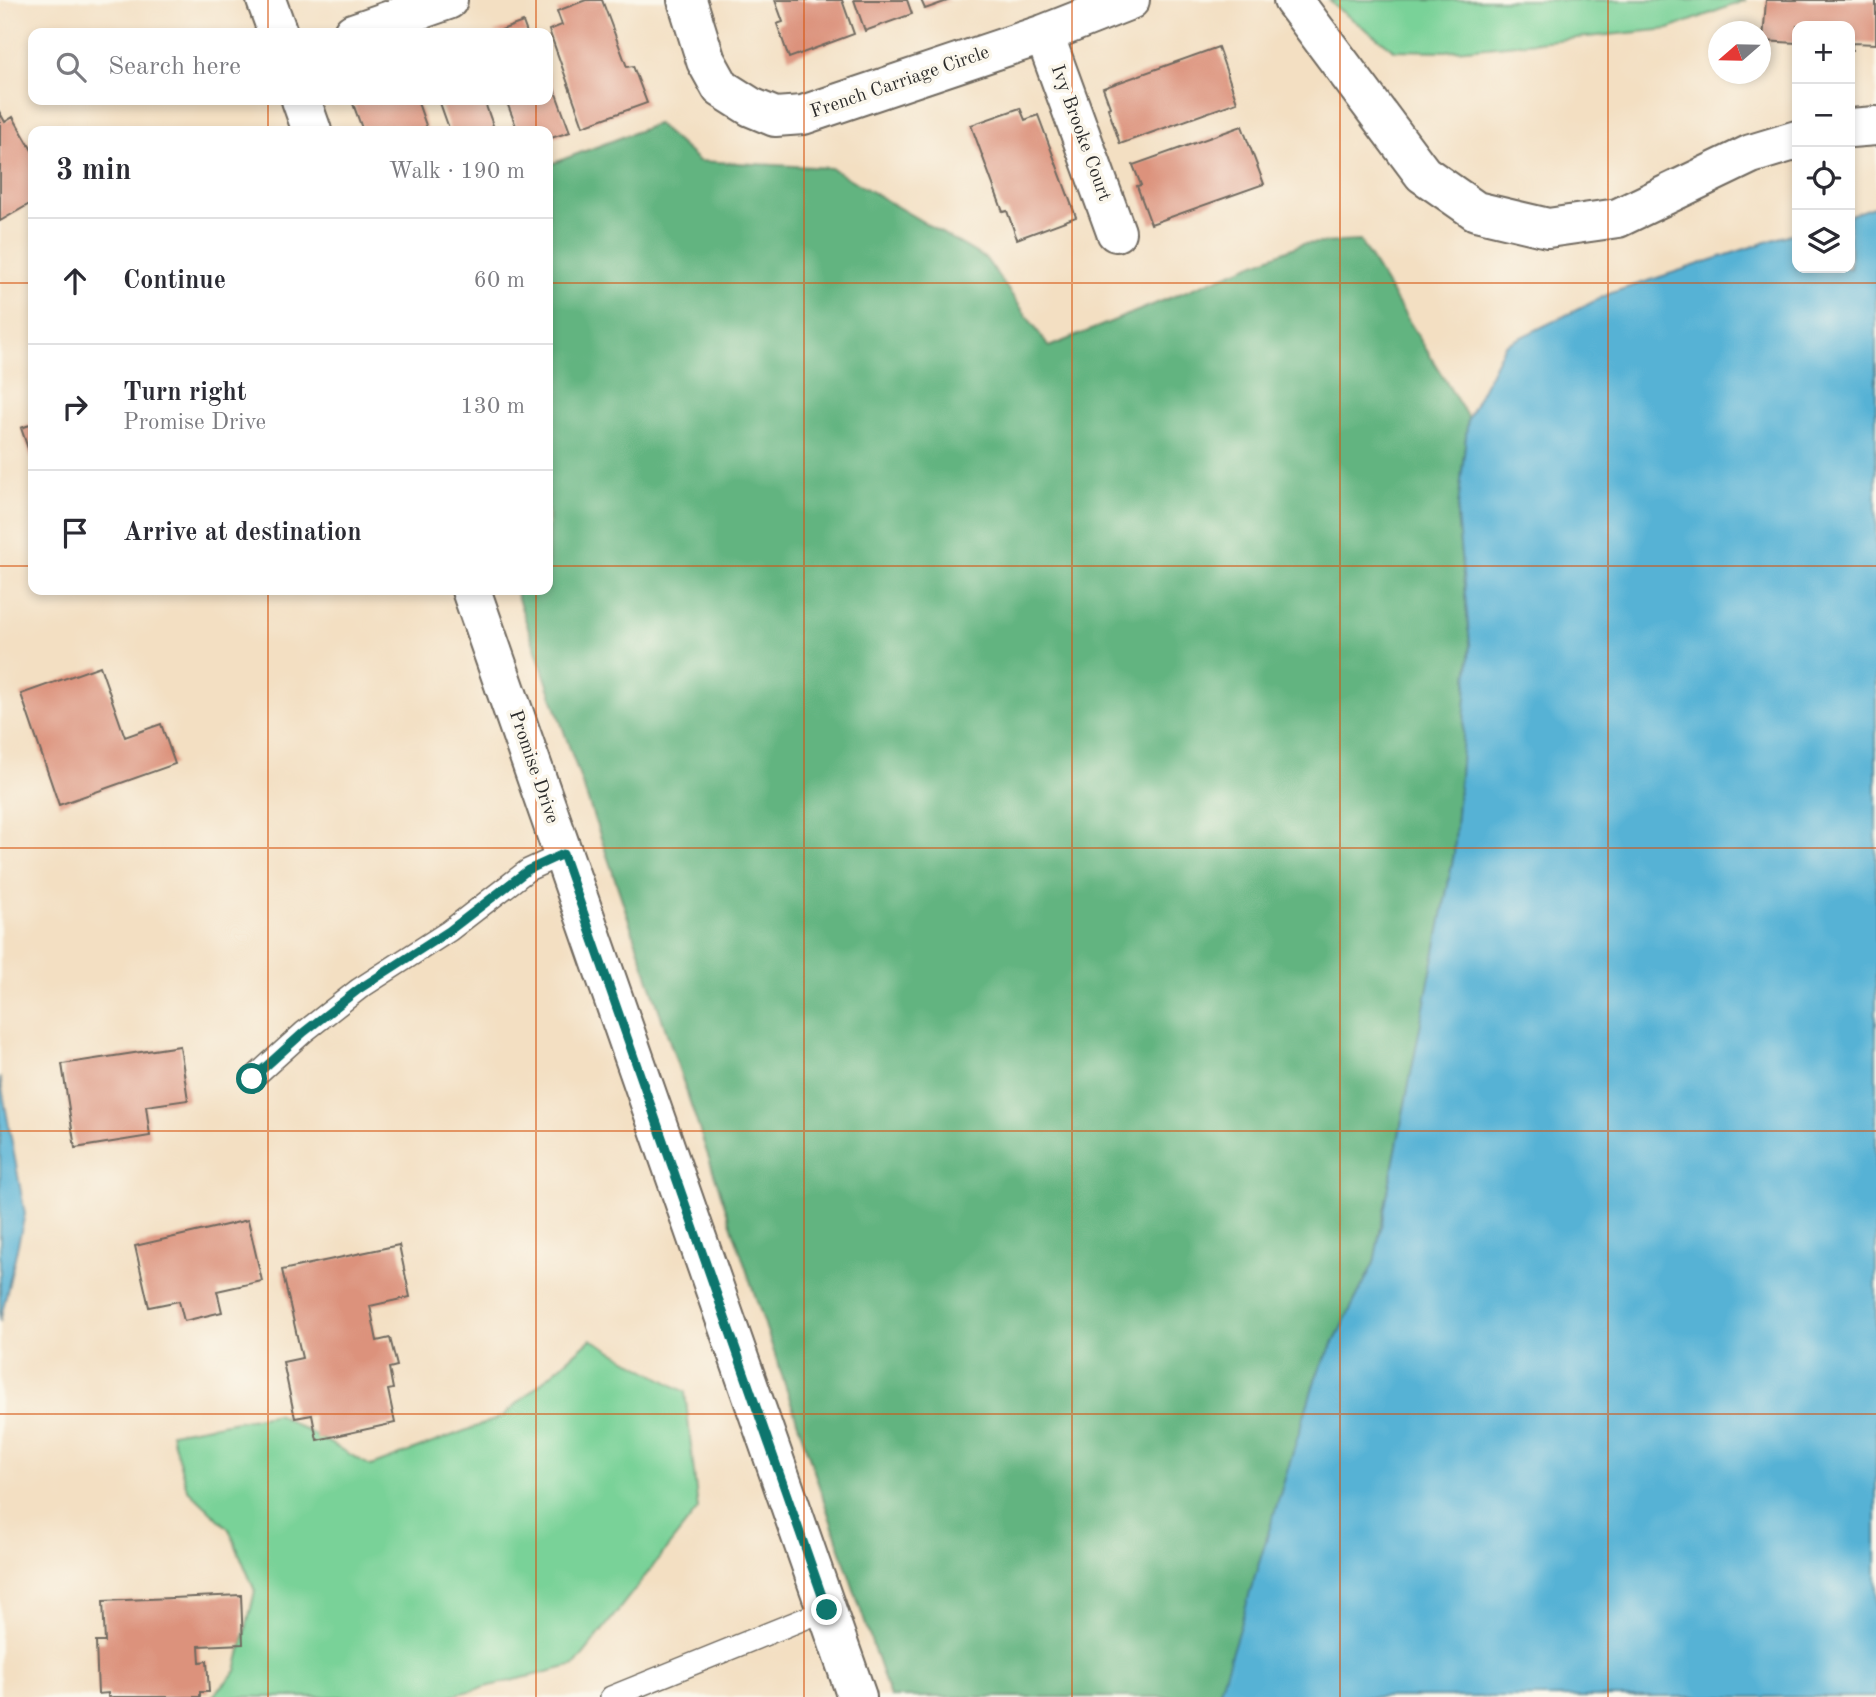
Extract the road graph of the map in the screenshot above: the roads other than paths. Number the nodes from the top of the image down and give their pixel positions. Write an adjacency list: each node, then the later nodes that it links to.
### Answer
1 (266, 0): 6 (street)
2 (448, 0): 7 (street)
3 (687, 0): 8 (street, French Carriage Circle)
4 (1130, 0): 8 (street, French Carriage Circle)
5 (1293, 0): 13 (street)
6 (276, 28)
7 (367, 28)
8 (1044, 34): 14 (street, Ivy Brooke Court)
9 (303, 105): 10 (street)
10 (310, 126)
11 (1876, 126): 12 (street)
12 (1855, 128)
13 (1792, 142)
14 (1116, 232)
15 (473, 595): 16 (street, Promise Drive)
16 (563, 854): 17 (lane); 18 (street, Promise Drive)
17 (252, 1079)
18 (827, 1610): 19 (lane); 20 (street, Promise Drive)
19 (611, 1697)
20 (857, 1697)

